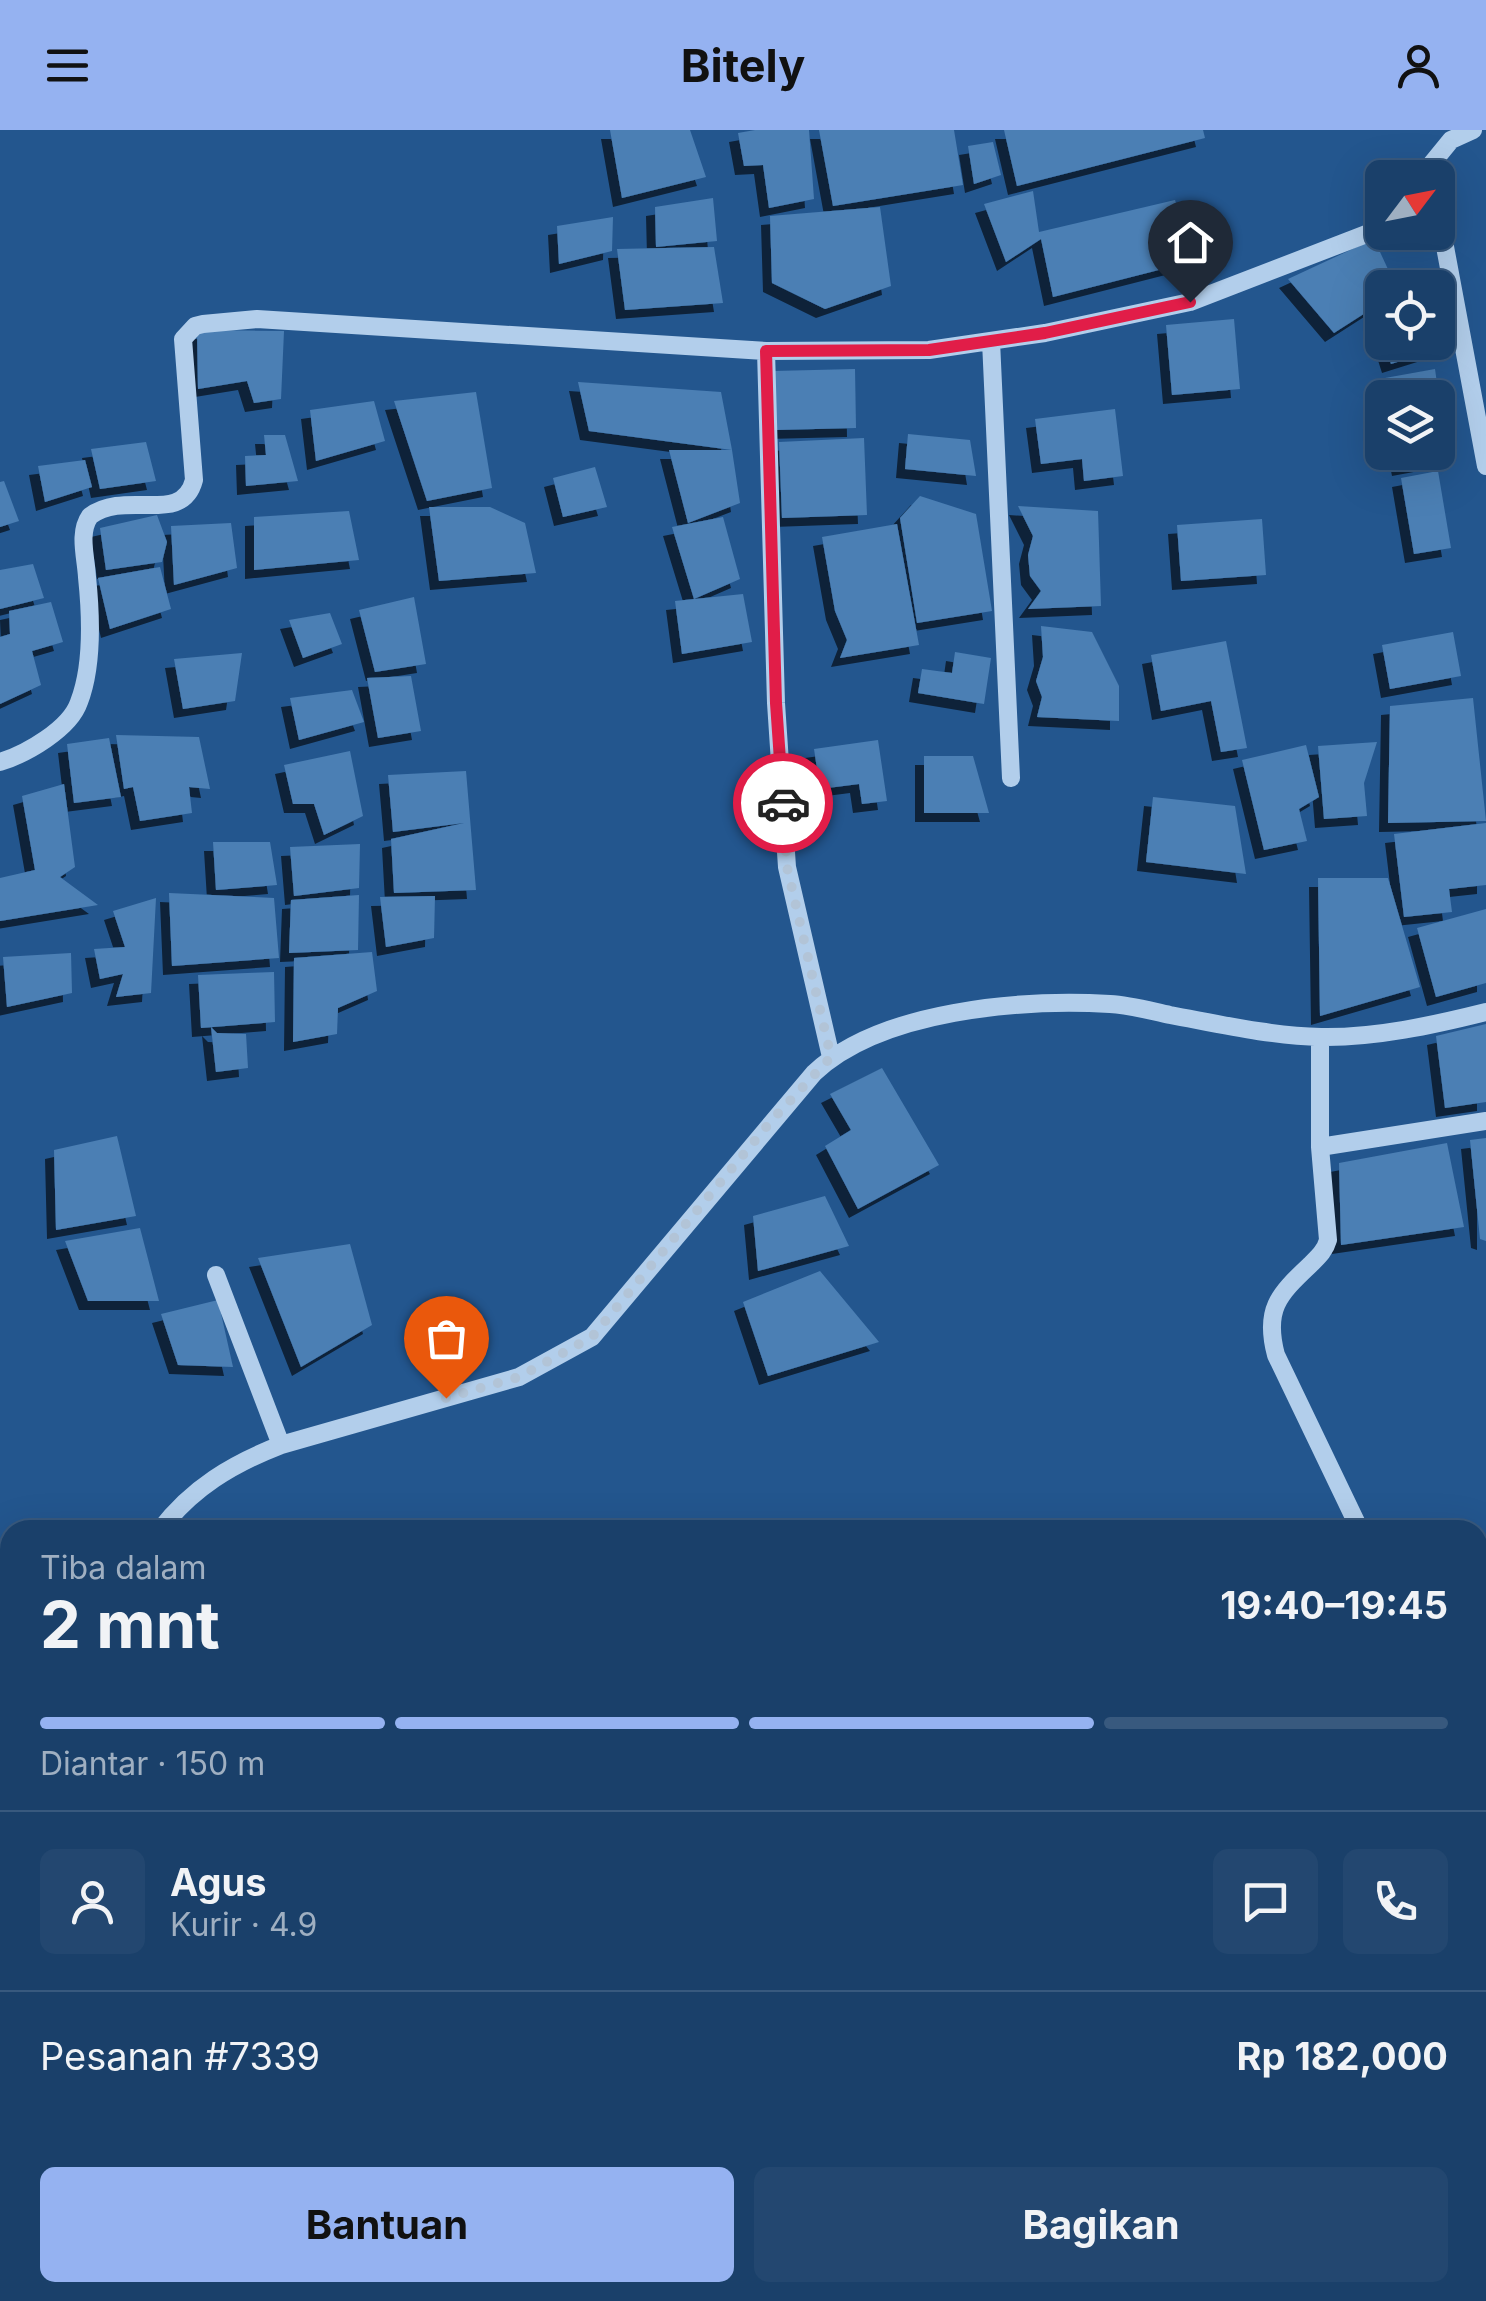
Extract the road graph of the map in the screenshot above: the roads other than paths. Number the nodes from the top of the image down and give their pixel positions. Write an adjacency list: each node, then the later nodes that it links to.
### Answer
1 (1473, 130): 2 (street)
2 (1435, 160)
3 (1365, 235): 5 (street)
4 (1446, 250): 7 (street)
5 (991, 341): 6 (street); 9 (street)
6 (766, 351): 8 (street); 12 (street)
7 (1486, 466)
8 (0, 762)
9 (1011, 778)
10 (1486, 1012): 11 (street)
11 (1320, 1037): 12 (street); 14 (street)
12 (831, 1057): 16 (street)
13 (1486, 1121): 14 (street)
14 (1320, 1147): 18 (street)
15 (216, 1275): 16 (street)
16 (282, 1445): 17 (street)
17 (168, 1520)
18 (1355, 1520)

